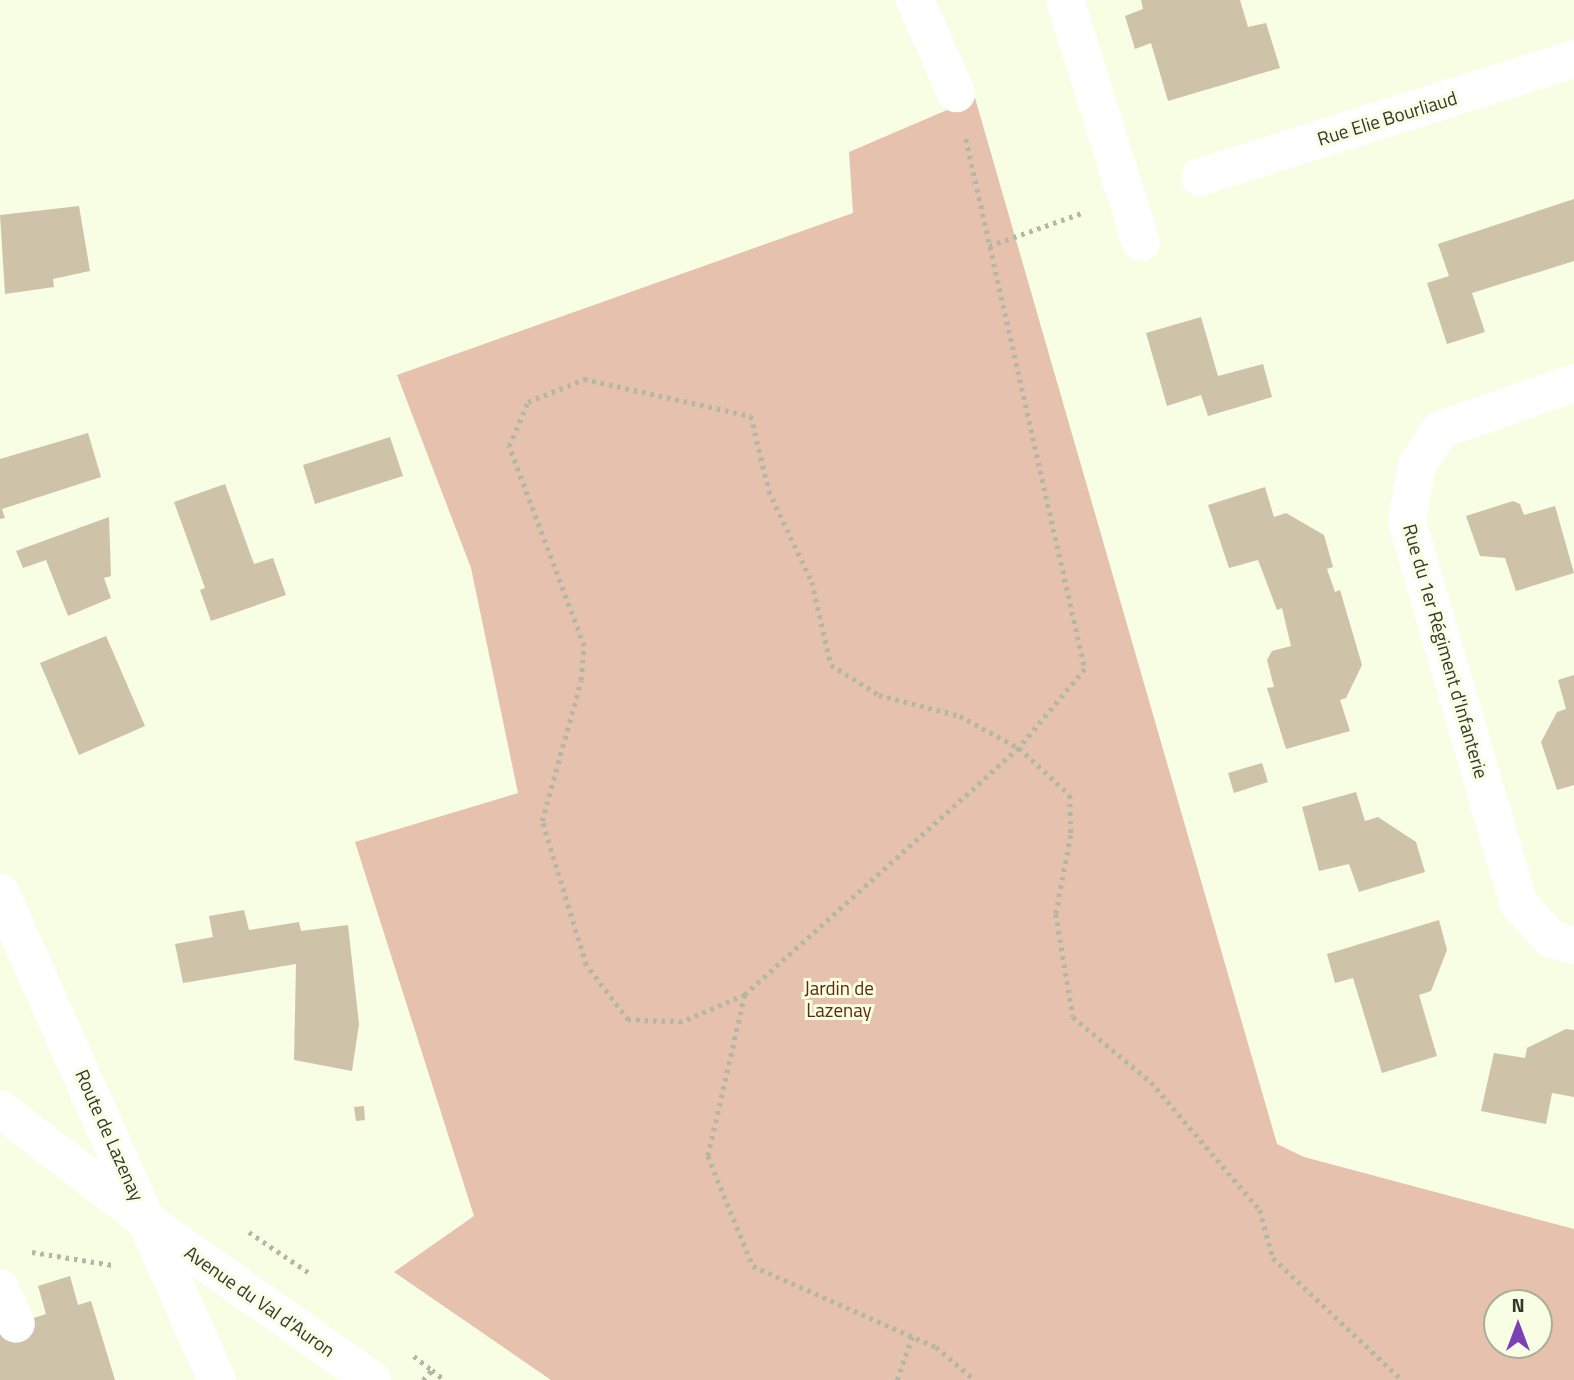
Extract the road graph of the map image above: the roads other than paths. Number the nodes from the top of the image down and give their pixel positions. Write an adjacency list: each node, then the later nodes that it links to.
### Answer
1 (915, 0): 4 (street)
2 (1065, 0): 6 (street)
3 (1574, 60): 5 (street, Rue Elie Bourliaud)
4 (956, 93)
5 (1200, 177)
6 (1141, 242)
7 (1574, 383): 9 (street, Rue du 1er Régiment d'Infanterie)
8 (0, 891): 11 (street, Route de Lazenay)
9 (1574, 945)
10 (0, 1109): 11 (street, Avenue du Val d'Auron)
11 (148, 1222): 14 (street, Route de Lazenay); 15 (street, Avenue du Val d'Auron)
12 (0, 1288): 13 (street)
13 (16, 1324)
14 (217, 1380)
15 (372, 1380)

